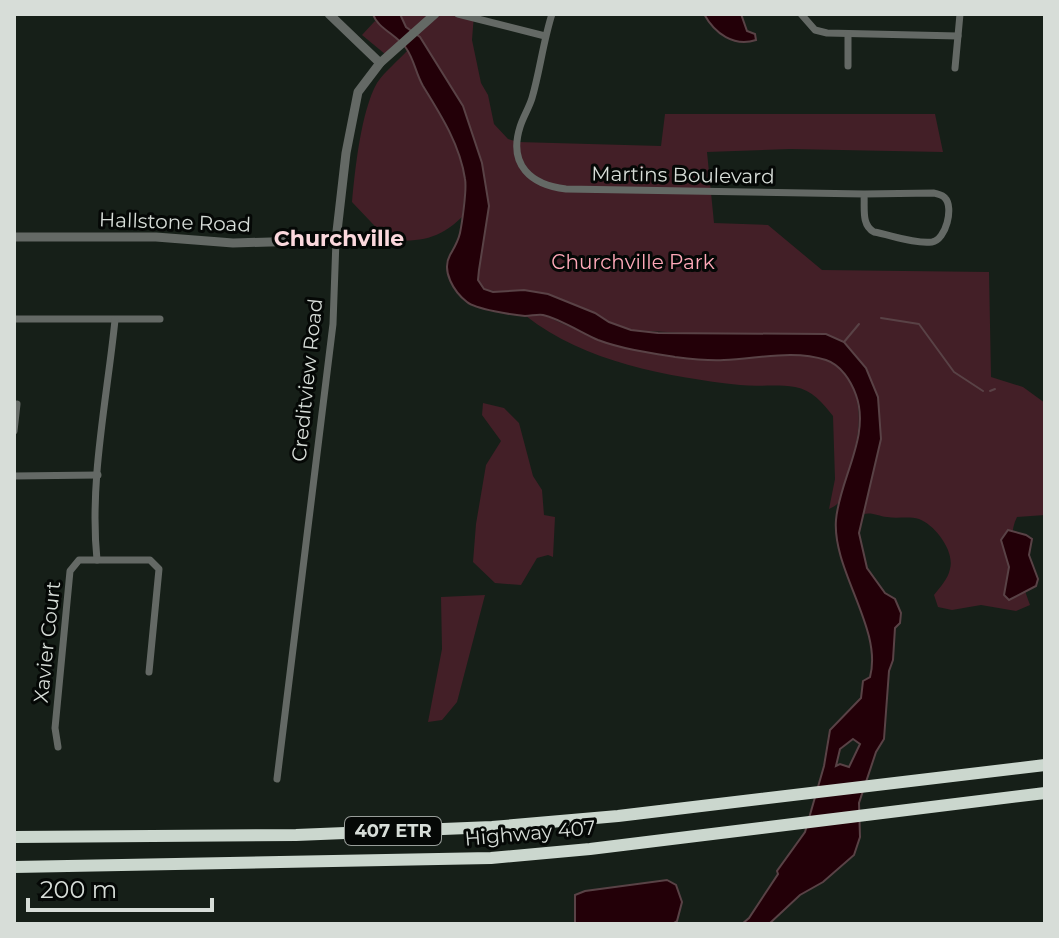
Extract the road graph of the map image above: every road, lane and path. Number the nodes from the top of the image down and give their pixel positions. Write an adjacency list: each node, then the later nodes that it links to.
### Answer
1 (329, 14): 10 (street)
2 (435, 14): 10 (street, Creditview Road)
3 (458, 14): 8 (street)
4 (552, 14): 8 (street)
5 (801, 14): 7 (street)
6 (960, 14): 9 (street)
7 (848, 34): 9 (street); 11 (street)
8 (545, 36): 13 (street, Martins Boulevard)
9 (958, 36): 12 (street)
10 (380, 63): 15 (street, Creditview Road)
11 (848, 66)
12 (955, 68)
13 (864, 194): 13 (street, Martins Boulevard)
14 (14, 237): 15 (street, Hallstone Road)
15 (336, 240): 27 (street, Creditview Road)
16 (14, 319): 18 (street)
17 (160, 319): 18 (street)
18 (115, 320): 21 (street)
19 (17, 404): 20 (street)
20 (14, 431)
21 (98, 475): 22 (street); 23 (street)
22 (14, 476)
23 (97, 560): 24 (street); 25 (street, Xavier Court)
24 (149, 672)
25 (58, 747)
26 (1045, 765): 29 (highway, Highway 407 / 407 ETR)
27 (277, 779)
28 (1045, 793): 30 (highway, Highway 407 / 407 ETR)
29 (14, 837)
30 (14, 867)

